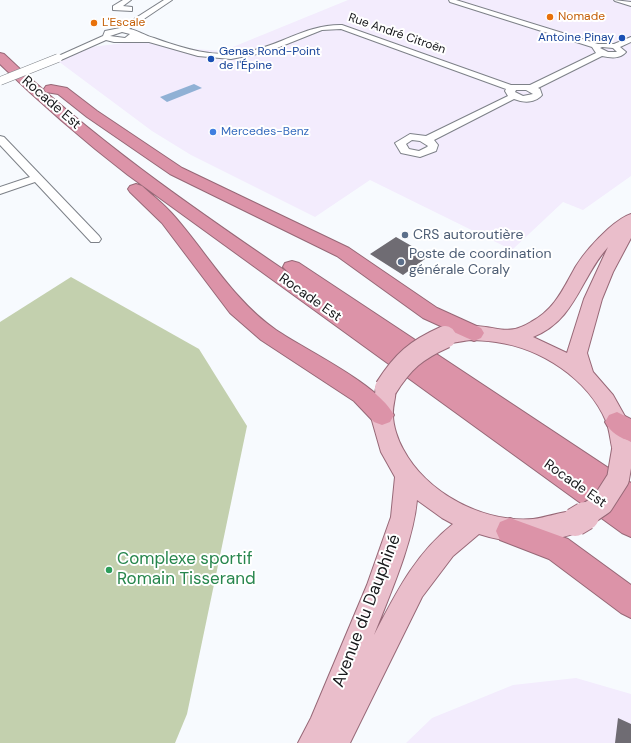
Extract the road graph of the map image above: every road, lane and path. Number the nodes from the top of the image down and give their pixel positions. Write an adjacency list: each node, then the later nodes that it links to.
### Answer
1 (128, 0): 6 (street)
2 (169, 0): 7 (street)
3 (617, 0): 5 (street)
4 (452, 1): 16 (street)
5 (631, 4)
6 (129, 10)
7 (141, 19): 8 (street); 9 (street)
8 (122, 30): 9 (street, Rue André Citroën); 10 (street)
9 (134, 33): 12 (street); 14 (street, Rue André Citroën)
10 (106, 37): 13 (street); 15 (street)
11 (631, 38): 16 (street)
12 (127, 39): 13 (street, Rue André Citroën); 14 (street, Rue André Citroën)
13 (116, 40): 15 (street, Rue André Citroën)
14 (158, 41): 19 (street, Rue André Citroën)
15 (91, 45): 18 (street, bridge)
16 (599, 50): 19 (street, Rue André Citroën)
17 (2, 51): 20 (highway, Rocade Est)
18 (0, 81)
19 (512, 92): 22 (street)
20 (49, 95): 28 (highway); 31 (highway); 34 (highway, Rocade Est); 36 (highway, Rocade Est)
21 (0, 139): 23 (street)
22 (427, 140)
23 (37, 178): 24 (street); 27 (street)
24 (0, 191)
25 (631, 219): 29 (main road)
26 (631, 227): 30 (main road)
27 (95, 239)
28 (474, 333): 29 (main road); 31 (main road, bridge)
29 (513, 337): 30 (main road)
30 (583, 373): 32 (main road)
31 (382, 415): 33 (main road)
32 (624, 435): 37 (main road, bridge)
33 (407, 476): 35 (main road); 39 (main road, Avenue du Dauphiné)
34 (631, 498)
35 (475, 522): 37 (main road); 40 (main road, Avenue du Dauphiné)
36 (631, 524)
37 (510, 531): 38 (highway)
38 (631, 602)
39 (314, 743)
40 (331, 743)

